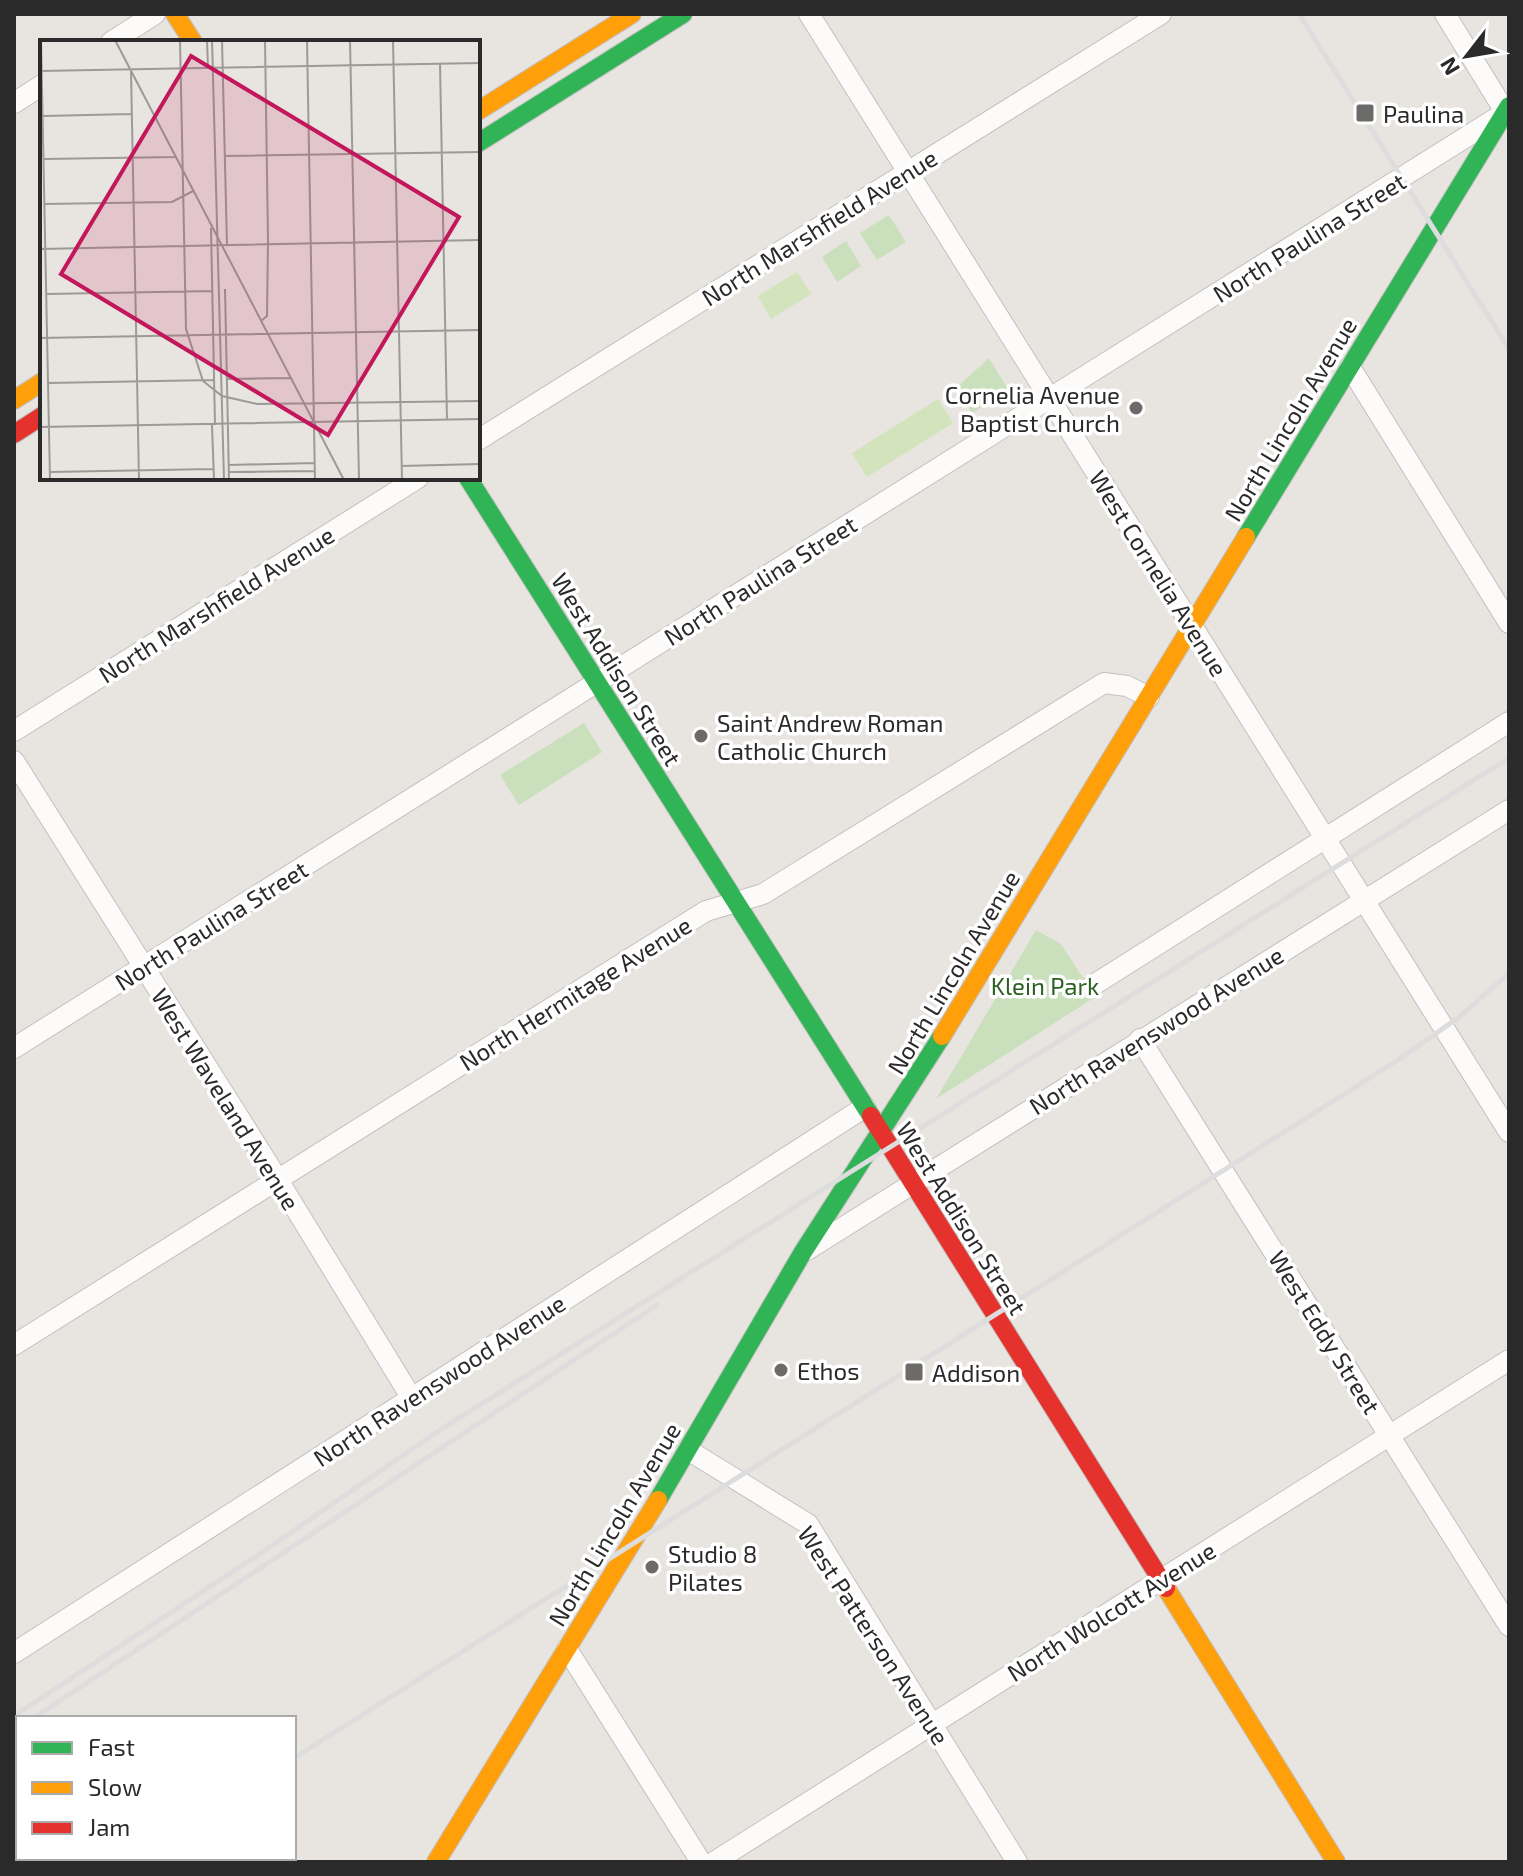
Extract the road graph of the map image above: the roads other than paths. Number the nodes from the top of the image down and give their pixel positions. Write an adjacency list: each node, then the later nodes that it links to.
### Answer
1 (155, 14): 8 (street)
2 (175, 14): 9 (main road)
3 (632, 14): 12 (main road)
4 (683, 14): 14 (main road)
5 (809, 14): 15 (street, West Cornelia Avenue)
6 (1161, 14): 15 (street, North Marshfield Avenue)
7 (1445, 14): 13 (street)
8 (114, 40)
9 (192, 40)
10 (40, 86): 11 (street)
11 (14, 103)
12 (480, 110)
13 (1508, 111): 16 (main road, North Lincoln Avenue); 19 (street, North Paulina Street)
14 (480, 142)
15 (907, 171): 19 (street, West Cornelia Avenue); 22 (street, North Marshfield Avenue)
16 (1350, 367): 25 (street); 26 (main road, North Lincoln Avenue)
17 (40, 383): 18 (main road)
18 (14, 400)
19 (1050, 400): 26 (street, West Cornelia Avenue); 27 (street, North Paulina Street)
20 (40, 417): 21 (main road)
21 (14, 434)
22 (480, 439)
23 (415, 480): 30 (street, North Marshfield Avenue)
24 (469, 480): 27 (main road, West Addison Street)
25 (1509, 623)
26 (1192, 625): 28 (main road, North Lincoln Avenue); 33 (street, West Cornelia Avenue)
27 (597, 682): 35 (main road, West Addison Street); 36 (street, North Paulina Street)
28 (1149, 697): 35 (street, North Hermitage Avenue); 42 (main road, North Lincoln Avenue)
29 (1509, 722): 33 (street)
30 (14, 731)
31 (14, 761): 36 (street, West Waveland Avenue)
32 (1509, 810): 34 (street, North Ravenswood Avenue)
33 (1325, 838): 34 (street, West Cornelia Avenue); 37 (street)
34 (1364, 900): 38 (street, North Ravenswood Avenue); 41 (street, West Cornelia Avenue)
35 (737, 902): 40 (main road, West Addison Street); 43 (street, North Hermitage Avenue)
36 (143, 967): 39 (street, North Paulina Street); 43 (street, West Waveland Avenue)
37 (1092, 986)
38 (1140, 1039): 44 (street, North Ravenswood Avenue); 49 (street, West Eddy Street)
39 (14, 1048)
40 (865, 1107): 42 (main road, West Addison Street); 48 (street, North Ravenswood Avenue)
41 (1509, 1132)
42 (881, 1133): 44 (main road, West Addison Street); 45 (main road, North Lincoln Avenue)
43 (278, 1180): 46 (street, North Hermitage Avenue); 48 (street, West Waveland Avenue)
44 (912, 1182): 45 (street, North Ravenswood Avenue); 51 (main road, West Addison Street)
45 (803, 1252): 50 (main road, North Lincoln Avenue)
46 (14, 1345)
47 (1509, 1360): 49 (street, North Wolcott Avenue)
48 (411, 1397): 54 (street, North Ravenswood Avenue)
49 (1390, 1435): 51 (street, North Wolcott Avenue); 52 (street, West Eddy Street)
50 (688, 1450): 53 (main road, North Lincoln Avenue); 55 (street, West Patterson Avenue)
51 (1160, 1580): 55 (street, North Wolcott Avenue); 60 (main road, West Addison Street)
52 (1509, 1626)
53 (567, 1649): 56 (main road, North Lincoln Avenue); 57 (street)
54 (14, 1653)
55 (932, 1724): 58 (street, North Wolcott Avenue); 59 (street, West Patterson Avenue)
56 (436, 1862)
57 (701, 1862)
58 (714, 1862)
59 (1017, 1862)
60 (1336, 1862)

